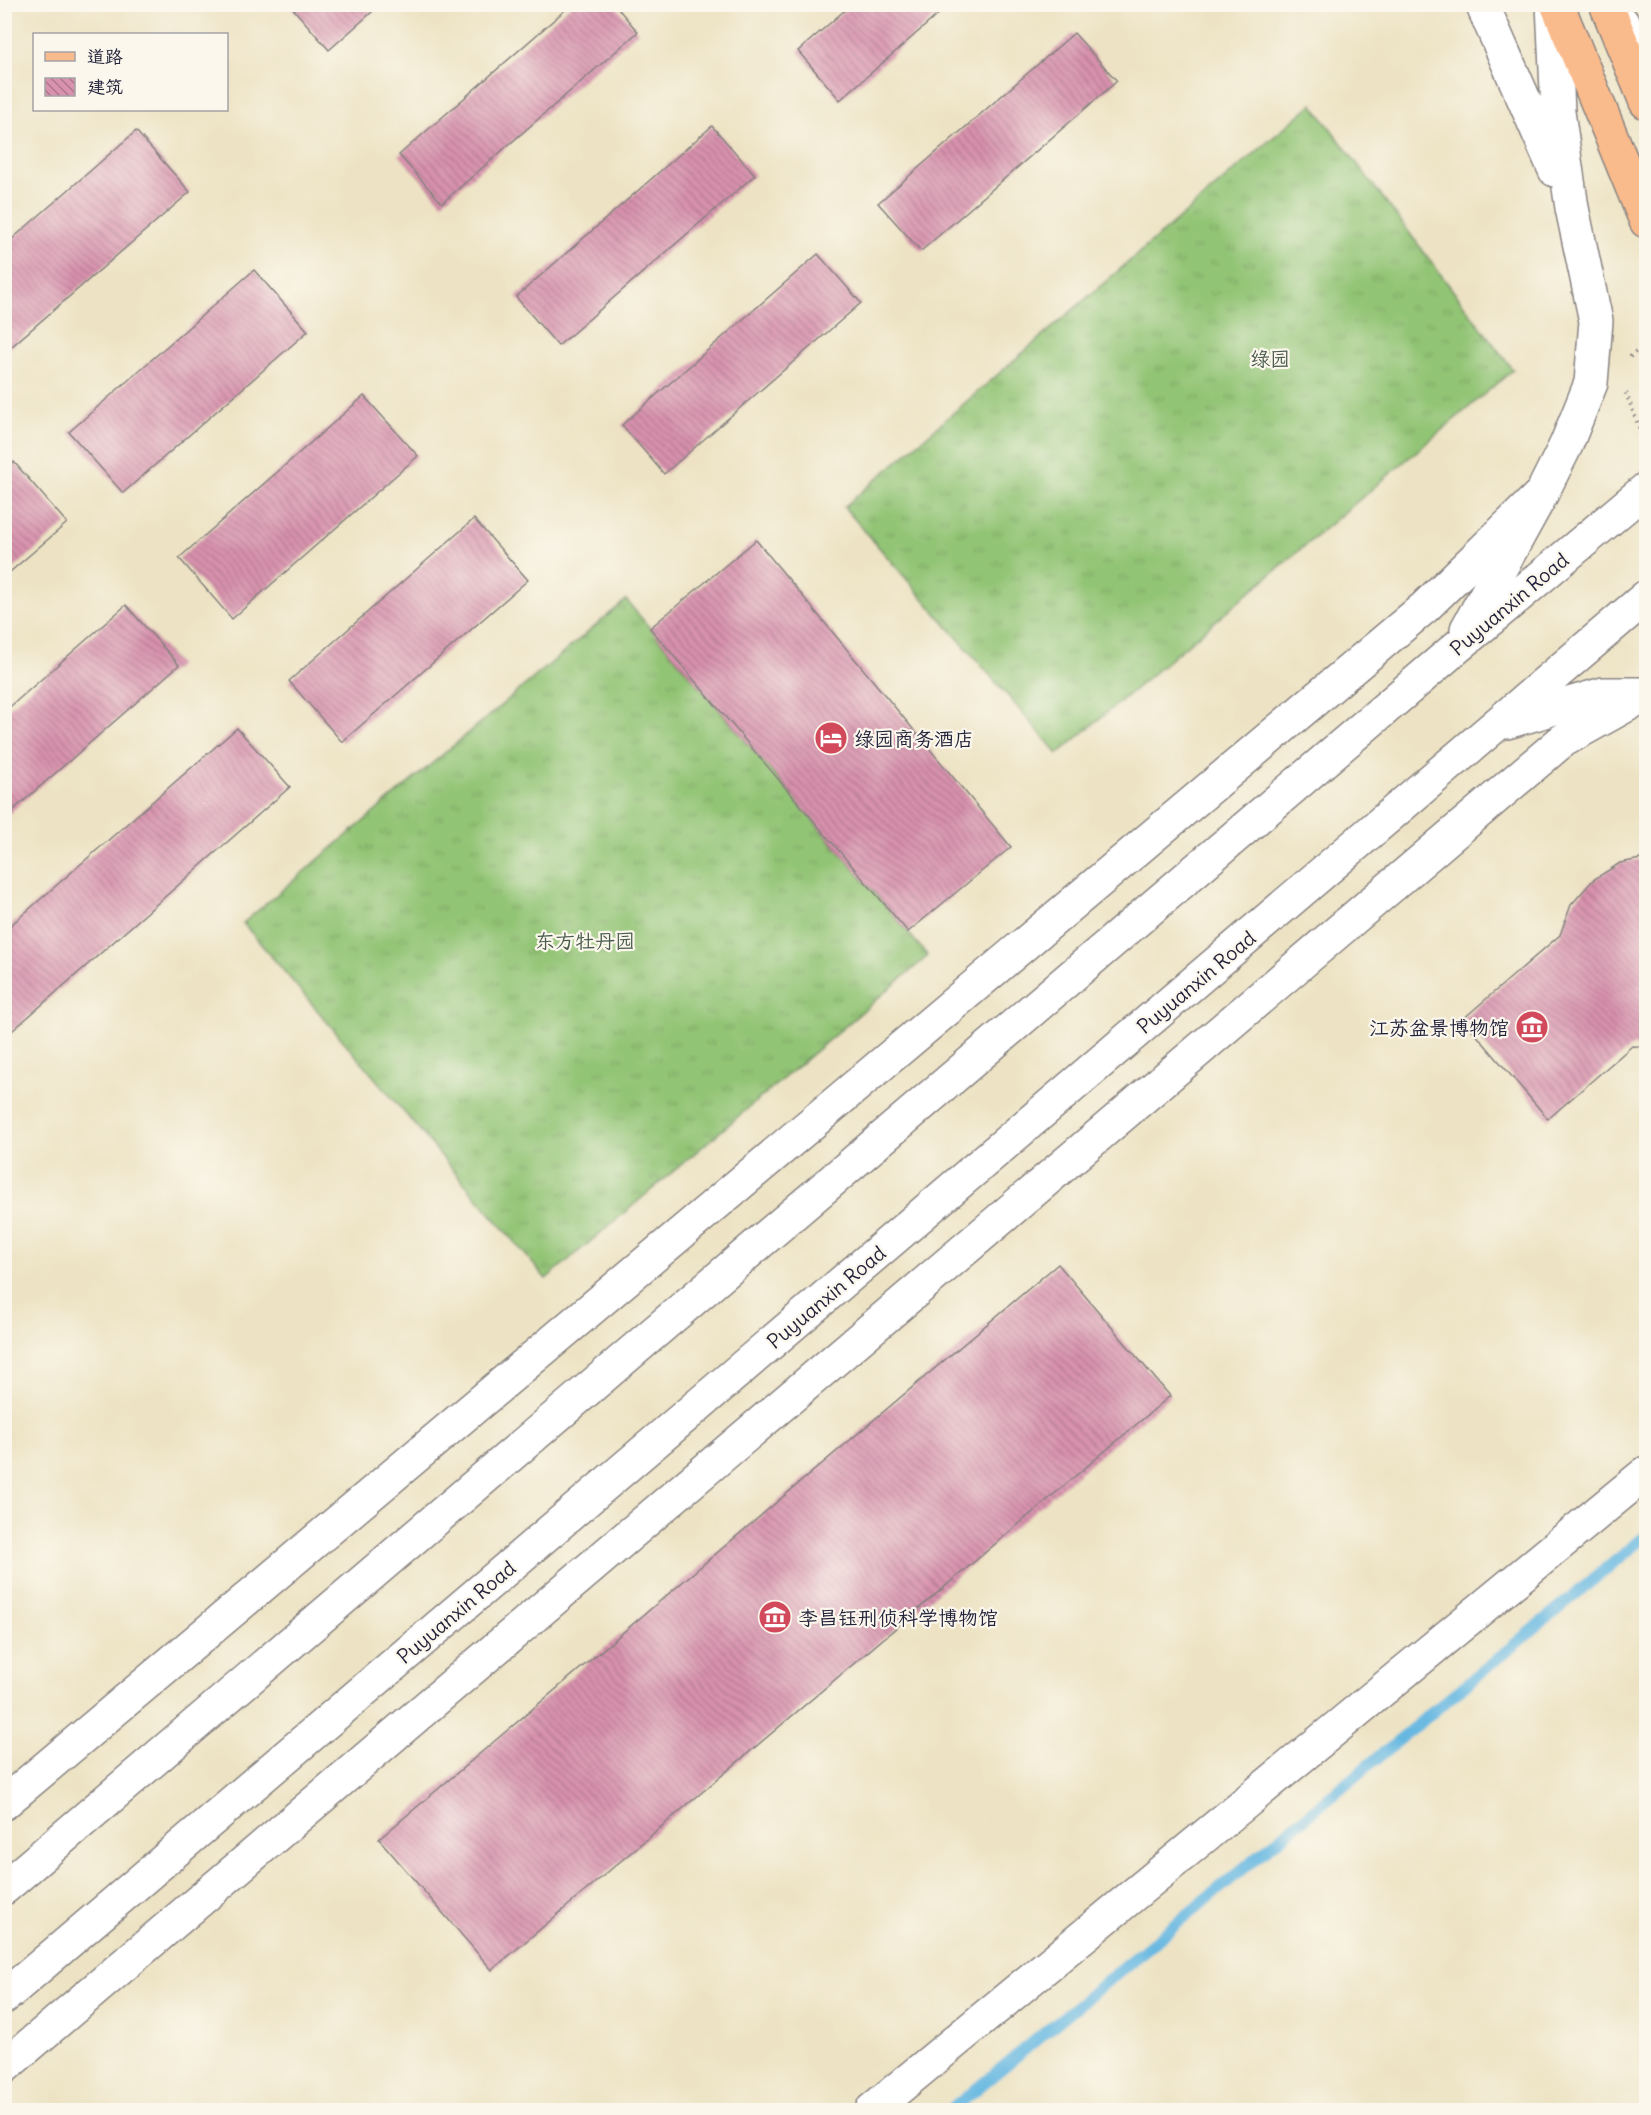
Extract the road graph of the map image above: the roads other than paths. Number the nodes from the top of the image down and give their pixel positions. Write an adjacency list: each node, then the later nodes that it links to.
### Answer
1 (1482, 4): 6 (street)
2 (1555, 4): 6 (street); 7 (main road)
3 (1607, 4): 4 (street); 5 (main road)
4 (1647, 55)
5 (1647, 102)
6 (1572, 208): 9 (street)
7 (1647, 221)
8 (1647, 489): 11 (street, Puyuanxin Road)
9 (1542, 493): 11 (street); 15 (street)
10 (1647, 597): 13 (street, Puyuanxin Road)
11 (1456, 648): 16 (street, Puyuanxin Road)
12 (1646, 694): 13 (street); 18 (street)
13 (1497, 725): 17 (street, Puyuanxin Road)
14 (1647, 1473): 19 (street)
15 (4, 1803)
16 (4, 1888)
17 (4, 1997)
18 (4, 2067)
19 (872, 2110)

